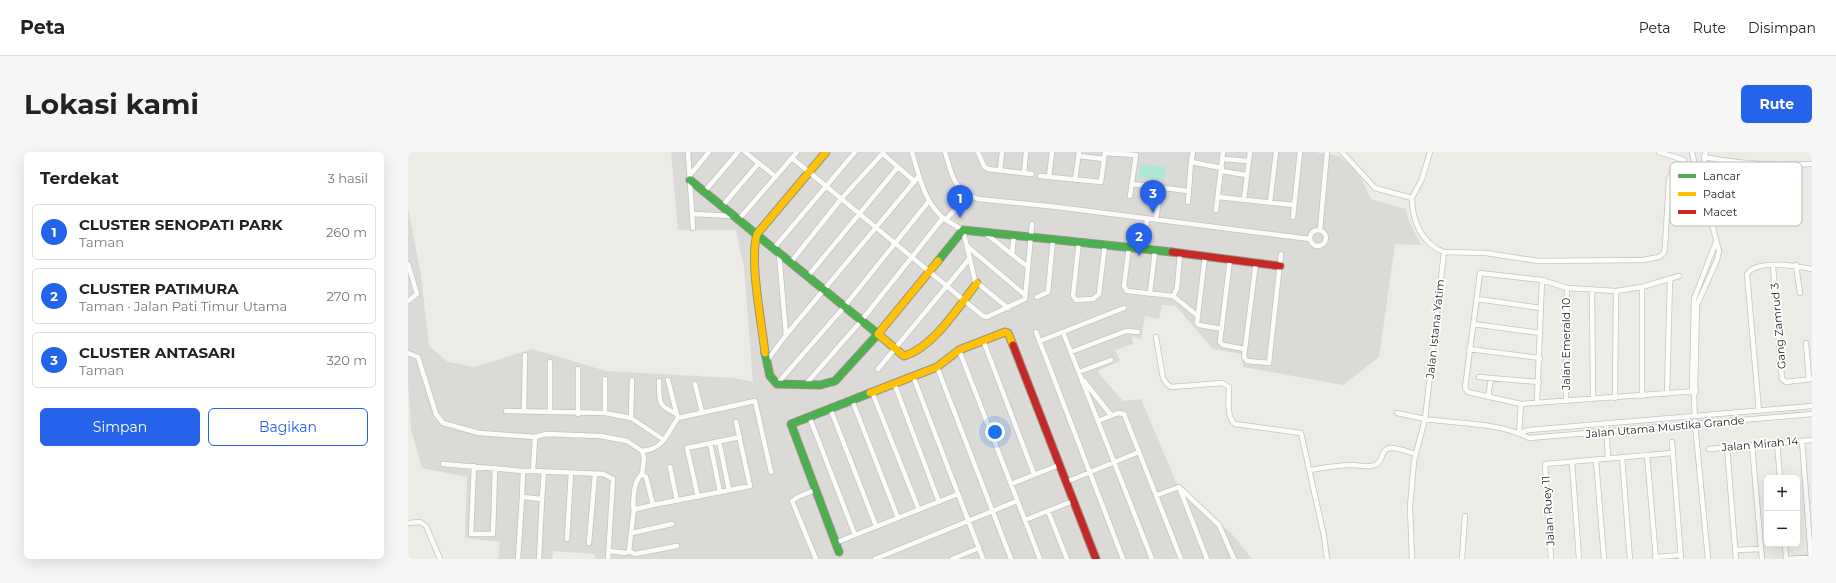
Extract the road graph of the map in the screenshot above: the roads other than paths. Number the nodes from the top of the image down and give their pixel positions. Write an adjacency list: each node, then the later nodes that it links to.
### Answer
1 (688, 152): 51 (street)
2 (709, 152): 51 (street)
3 (738, 152): 60 (street)
4 (745, 152): 39 (street)
5 (797, 152): 30 (street)
6 (826, 152): 45 (street)
7 (855, 152): 58 (street)
8 (912, 152): 49 (street)
9 (945, 152): 62 (street)
10 (978, 152): 44 (street)
11 (1002, 152): 44 (street)
12 (1026, 152): 46 (street)
13 (1052, 152): 53 (street)
14 (1193, 152): 34 (street)
15 (1223, 152): 32 (street)
16 (1250, 152): 33 (street)
17 (1276, 152): 70 (street)
18 (1300, 152): 72 (street)
19 (1327, 152): 86 (street)
20 (1342, 152): 65 (street)
21 (1430, 152): 65 (street)
22 (1659, 152): 35 (street)
23 (1692, 152): 36 (street)
24 (1706, 152): 29 (street)
25 (883, 153): 42 (street); 66 (street)
26 (1105, 153): 28 (street); 31 (street)
27 (1079, 154): 31 (street); 54 (street)
28 (1136, 154): 57 (street)
29 (1704, 157): 37 (street); 38 (street)
30 (792, 158): 45 (street); 52 (street)
31 (1104, 159): 54 (street)
32 (1222, 159): 33 (street); 43 (street)
33 (1249, 161): 48 (street)
34 (1191, 162): 43 (street); 61 (street)
35 (1685, 162)
36 (1694, 162)
37 (1705, 162)
38 (1726, 162)
39 (759, 163): 52 (street); 71 (street)
40 (1812, 164): 41 (street)
41 (1802, 165)
42 (898, 167): 56 (street); 75 (street)
43 (1221, 169): 48 (street); 64 (street)
44 (1000, 170): 46 (street)
45 (810, 172): 58 (street); 88 (street)
46 (1024, 173): 47 (street)
47 (1032, 174)
48 (1247, 175): 67 (street)
49 (918, 176): 56 (street); 68 (street)
50 (1040, 176): 53 (street)
51 (690, 177): 60 (street); 74 (street)
52 (776, 177): 77 (street)
53 (1049, 177): 54 (street)
54 (1076, 180)
55 (1670, 180): 102 (street)
56 (914, 181): 84 (street)
57 (1132, 184): 59 (street); 63 (street)
58 (827, 186): 66 (street); 100 (street)
59 (1161, 188): 61 (street); 80 (street)
60 (705, 191): 71 (street)
61 (1188, 192): 69 (street)
62 (966, 195): 78 (street); 79 (street)
63 (1130, 196)
64 (1218, 197): 67 (street); 73 (street)
65 (1412, 198): 102 (street)
66 (841, 199): 75 (street); 110 (street)
67 (1244, 200): 70 (street)
68 (929, 201): 78 (street); 95 (street)
69 (1188, 202)
70 (1270, 202): 72 (street)
71 (723, 205): 77 (street)
72 (1294, 205): 76 (street)
73 (1216, 210)
74 (693, 214): 77 (street); 83 (street)
75 (858, 214): 84 (street); 121 (street)
76 (1293, 217)
77 (737, 218): 88 (street)
78 (945, 219): 85 (street); 107 (street)
79 (1147, 219): 80 (street); 99 (street)
80 (1156, 220): 92 (street)
81 (1032, 224): 90 (street)
82 (1712, 226): 94 (street)
83 (693, 228)
84 (876, 228): 95 (street); 129 (street)
85 (963, 230): 87 (street); 97 (street); 120 (street)
86 (1320, 230): 92 (street); 92 (street)
87 (983, 232): 89 (street); 104 (street)
88 (757, 234): 100 (street); 169 (street)
89 (1014, 235): 90 (street); 104 (street)
90 (1031, 236): 91 (street); 116 (street)
91 (1053, 239): 93 (street); 136 (street)
92 (1310, 239)
93 (1079, 241): 96 (street); 96 (street)
94 (1716, 242): 117 (street); 119 (street)
95 (896, 244): 107 (street); 141 (street)
96 (1105, 244): 98 (street)
97 (967, 246): 108 (street); 134 (street)
98 (1129, 247): 99 (street); 132 (street)
99 (1144, 248): 101 (street)
100 (776, 251): 110 (street); 154 (street)
101 (1155, 251): 103 (street); 132 (street)
102 (1444, 252): 215 (street, Jalan Istana Yatim)
103 (1180, 253): 106 (street); 135 (street)
104 (1012, 254): 116 (street)
105 (1281, 254): 113 (street)
106 (1205, 256): 109 (street); 145 (street)
107 (913, 258): 120 (street); 146 (street)
108 (970, 258): 125 (street); 126 (street)
109 (1230, 258): 111 (street); 148 (street)
110 (791, 262): 121 (street)
111 (1256, 262): 113 (street); 160 (street)
112 (1796, 265): 114 (street); 118 (street); 133 (street)
113 (1280, 266): 160 (street)
114 (1772, 266): 179 (street, Gang Zamrud 3); 201 (street)
115 (408, 267): 139 (street)
116 (1028, 267): 134 (street)
117 (1707, 267): 119 (street); 140 (street)
118 (1812, 269)
119 (1712, 270): 140 (street)
120 (929, 272): 126 (street); 153 (street)
121 (808, 276): 129 (street)
122 (1679, 276): 123 (street)
123 (1670, 279): 127 (street); 190 (street)
124 (1542, 280): 128 (street); 137 (street); 144 (street)
125 (977, 283): 138 (street); 142 (street)
126 (947, 285): 138 (street); 159 (street)
127 (1642, 287): 131 (street); 191 (street)
128 (1567, 288): 130 (street); 196 (street, Jalan Emerald 10)
129 (824, 290): 141 (street); 154 (street)
130 (1592, 290): 131 (street); 193 (street)
131 (1616, 291): 194 (street)
132 (1150, 293): 135 (street)
133 (1800, 293)
134 (1026, 295): 142 (street)
135 (1173, 296): 145 (street)
136 (1037, 297)
137 (1477, 299): 144 (street); 147 (street)
138 (963, 300): 142 (street); 159 (street)
139 (408, 301)
140 (1695, 305): 189 (street)
141 (844, 307): 146 (street); 186 (street)
142 (1008, 308)
143 (1124, 308): 150 (street)
144 (1541, 308): 152 (street)
145 (1198, 316): 148 (street)
146 (861, 321): 153 (street); 187 (street)
147 (1473, 324): 152 (street); 161 (street)
148 (1222, 329): 160 (street)
149 (1036, 332): 157 (street)
150 (1063, 332): 157 (street); 163 (street)
151 (1138, 332): 163 (street)
152 (1540, 333): 166 (street)
153 (878, 334): 159 (street); 187 (street)
154 (786, 335): 169 (street)
155 (1156, 337): 249 (street)
156 (983, 340): 162 (street); 245 (street); 258 (street)
157 (1040, 341): 254 (street)
158 (1806, 343): 179 (street)
159 (895, 348): 171 (street)
160 (1245, 349)
161 (1469, 349): 166 (street); 192 (street)
162 (959, 350): 170 (street); 261 (street)
163 (1071, 352): 173 (street)
164 (408, 353): 222 (street)
165 (525, 355): 203 (street)
166 (1540, 358): 183 (street)
167 (1111, 360): 173 (street)
168 (550, 362): 204 (street)
169 (766, 362): 186 (street)
170 (937, 367): 174 (street); 278 (street)
171 (878, 368)
172 (578, 369): 208 (street)
173 (1079, 372): 176 (street)
174 (913, 376): 184 (street); 266 (street)
175 (1479, 377): 178 (street)
176 (1081, 378): 212 (street); 216 (street)
177 (605, 379): 206 (street)
178 (1491, 379): 183 (street); 192 (street)
179 (1810, 379)
180 (632, 380): 214 (street)
181 (668, 380): 210 (street)
182 (659, 381): 210 (street)
183 (1539, 382): 197 (street)
184 (894, 383): 188 (street); 273 (street)
185 (695, 384): 205 (street)
186 (777, 384): 187 (street)
187 (806, 384)
188 (872, 392): 195 (street); 277 (street)
189 (1694, 392): 190 (street); 213 (street)
190 (1667, 394): 191 (street)
191 (1642, 396): 194 (street)
192 (1488, 397): 198 (street)
193 (1593, 398): 194 (street); 196 (street)
194 (1615, 398)
195 (852, 400): 200 (street); 281 (street)
196 (1566, 400): 197 (street)
197 (1537, 401): 198 (street)
198 (1521, 404): 221 (street)
199 (1812, 406): 201 (street, Jalan Utama Mustika Grande)
200 (830, 408): 211 (street); 286 (street)
201 (1759, 410): 213 (street, Jalan Utama Mustika Grande)
202 (506, 411): 203 (street)
203 (524, 411): 204 (street)
204 (550, 412): 208 (street)
205 (702, 412): 210 (street); 253 (street)
206 (606, 413): 208 (street); 214 (street)
207 (1397, 413): 215 (street, Jalan Utama Mustika Grande)
208 (578, 414)
209 (1812, 414): 219 (street, Jalan Utama Mustika Grande)
210 (677, 416): 224 (street)
211 (809, 416): 264 (street); 288 (street)
212 (1111, 416): 216 (street); 235 (street)
213 (1695, 417): 218 (street, Jalan Utama Mustika Grande); 219 (street)
214 (631, 418): 224 (street)
215 (1425, 419): 221 (street, Jalan Utama Mustika Grande); 237 (street, Jalan Istana Yatim)
216 (1098, 421): 243 (street)
217 (736, 422): 223 (street)
218 (1606, 424): 220 (street); 221 (street, Jalan Utama Mustika Grande)
219 (1695, 424): 220 (street, Jalan Utama Mustika Grande); 329 (street)
220 (1607, 432): 221 (street, Jalan Utama Mustika Grande); 240 (street)
221 (1519, 433)
222 (535, 437): 234 (street); 251 (street)
223 (740, 437): 226 (street); 263 (street)
224 (664, 440): 234 (street)
225 (1812, 440): 227 (street, Jalan Mirah 14)
226 (719, 441): 230 (street); 263 (street)
227 (1802, 441): 229 (street, Jalan Mirah 14); 303 (street)
228 (1672, 442): 236 (street)
229 (1777, 442): 231 (street, Jalan Mirah 14); 259 (street)
230 (710, 443): 265 (street); 267 (street)
231 (1752, 445): 232 (street, Jalan Mirah 14); 295 (street)
232 (1727, 447): 233 (street, Jalan Mirah 14); 296 (street)
233 (1709, 448)
234 (642, 451): 257 (street)
235 (1139, 452): 243 (street); 268 (street)
236 (1672, 452): 238 (street); 301 (street)
237 (1416, 454): 249 (street); 323 (street, Jalan Istana Yatim)
238 (1647, 455): 239 (street); 302 (street)
239 (1622, 457): 240 (street); 328 (street)
240 (1608, 458): 241 (street)
241 (1596, 460): 242 (street); 327 (street)
242 (1572, 462): 325 (street, Jalan Ruey 11); 326 (street)
243 (1114, 463): 254 (street); 318 (street)
244 (443, 464): 246 (street)
245 (1059, 465): 258 (street); 260 (street)
246 (474, 466): 248 (street); 248 (street)
247 (670, 466): 271 (street)
248 (495, 468): 250 (street)
249 (1309, 470): 322 (street)
250 (523, 471): 251 (street); 269 (street)
251 (533, 471): 252 (street)
252 (544, 472): 255 (street); 270 (street)
253 (771, 472)
254 (1090, 472): 260 (street); 317 (street)
255 (571, 473): 256 (street); 289 (street)
256 (595, 474): 291 (street); 297 (street)
257 (642, 474): 275 (street); 276 (street)
258 (1034, 474): 261 (street)
259 (1780, 475)
260 (1066, 482): 272 (street)
261 (1011, 484): 274 (street)
262 (1179, 487): 268 (street); 320 (street); 321 (street)
263 (729, 490): 265 (street)
264 (815, 490): 290 (street); 309 (street)
265 (720, 492): 267 (street)
266 (958, 494): 273 (street); 283 (street)
267 (698, 496): 271 (street)
268 (1157, 496): 319 (street)
269 (522, 498): 270 (street); 305 (street)
270 (542, 499): 306 (street)
271 (677, 501): 275 (street)
272 (1073, 501): 279 (street); 316 (street)
273 (939, 502): 277 (street)
274 (1018, 502): 278 (street); 282 (street)
275 (653, 505): 276 (street)
276 (634, 508): 287 (street)
277 (919, 510): 281 (street)
278 (993, 511): 283 (street); 313 (street)
279 (1048, 511): 282 (street); 315 (street)
280 (1465, 516): 324 (street)
281 (898, 518): 286 (street)
282 (1025, 520): 314 (street)
283 (969, 521): 294 (street); 310 (street)
284 (408, 523): 304 (street)
285 (672, 524): 287 (street)
286 (876, 526): 288 (street)
287 (632, 533): 298 (street)
288 (855, 535): 290 (street)
289 (567, 539)
290 (835, 542): 299 (street)
291 (589, 543)
292 (677, 546): 298 (street)
293 (1785, 547): 332 (street)
294 (979, 548): 300 (street); 312 (street)
295 (1761, 548): 296 (street); 331 (street)
296 (1736, 550): 330 (street)
297 (609, 551): 298 (street); 307 (street)
298 (631, 552): 308 (street)
299 (839, 552)
300 (961, 557): 311 (street)
301 (1681, 557): 302 (street)
302 (1656, 558)
303 (1812, 558): 332 (street)
304 (440, 559)
305 (518, 559)
306 (539, 559)
307 (608, 559)
308 (632, 559)
309 (816, 559)
310 (875, 559)
311 (952, 559)
312 (983, 559)
313 (1011, 559)
314 (1040, 559)
315 (1067, 559)
316 (1096, 559)
317 (1123, 559)
318 (1152, 559)
319 (1181, 559)
320 (1207, 559)
321 (1234, 559)
322 (1327, 559)
323 (1412, 559)
324 (1462, 559)
325 (1551, 559)
326 (1579, 559)
327 (1604, 559)
328 (1630, 559)
329 (1708, 559)
330 (1736, 559)
331 (1762, 559)
332 (1787, 559)

